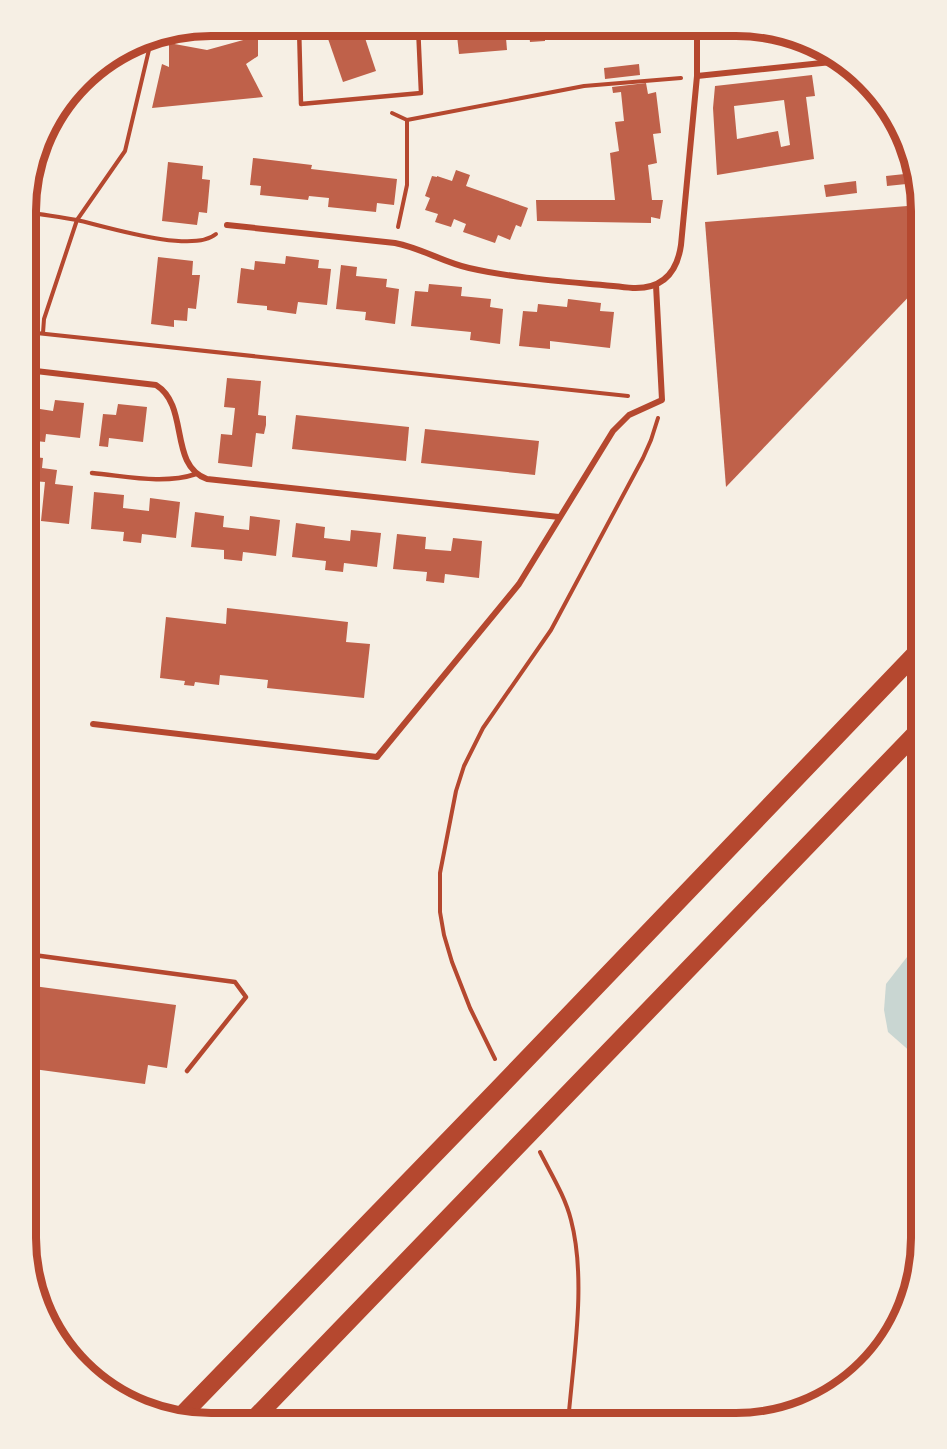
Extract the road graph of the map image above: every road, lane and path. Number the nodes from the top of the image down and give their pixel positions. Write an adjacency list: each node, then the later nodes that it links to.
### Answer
1 (299, 36): 7 (lane)
2 (418, 36): 7 (lane)
3 (698, 36): 6 (street)
4 (148, 48): 10 (path)
5 (829, 62): 6 (street)
6 (697, 76): 8 (path); 13 (street)
7 (378, 97): 8 (path)
8 (407, 120): 12 (path)
9 (36, 213): 10 (path)
10 (77, 220): 11 (path); 15 (path)
11 (227, 225): 12 (street)
12 (395, 243): 13 (street)
13 (656, 285): 17 (street)
14 (36, 333): 15 (path)
15 (42, 333): 17 (path)
16 (36, 371): 19 (street)
17 (662, 400): 20 (street); 25 (path)
18 (92, 473): 19 (lane)
19 (196, 474): 20 (street)
20 (560, 517): 22 (street)
21 (911, 658): 28 (highway)
22 (93, 724)
23 (911, 738): 29 (highway)
24 (36, 955): 26 (lane)
25 (495, 1060)
26 (187, 1071)
27 (535, 1142): 30 (path)
28 (185, 1411)
29 (260, 1413)
30 (569, 1413)

